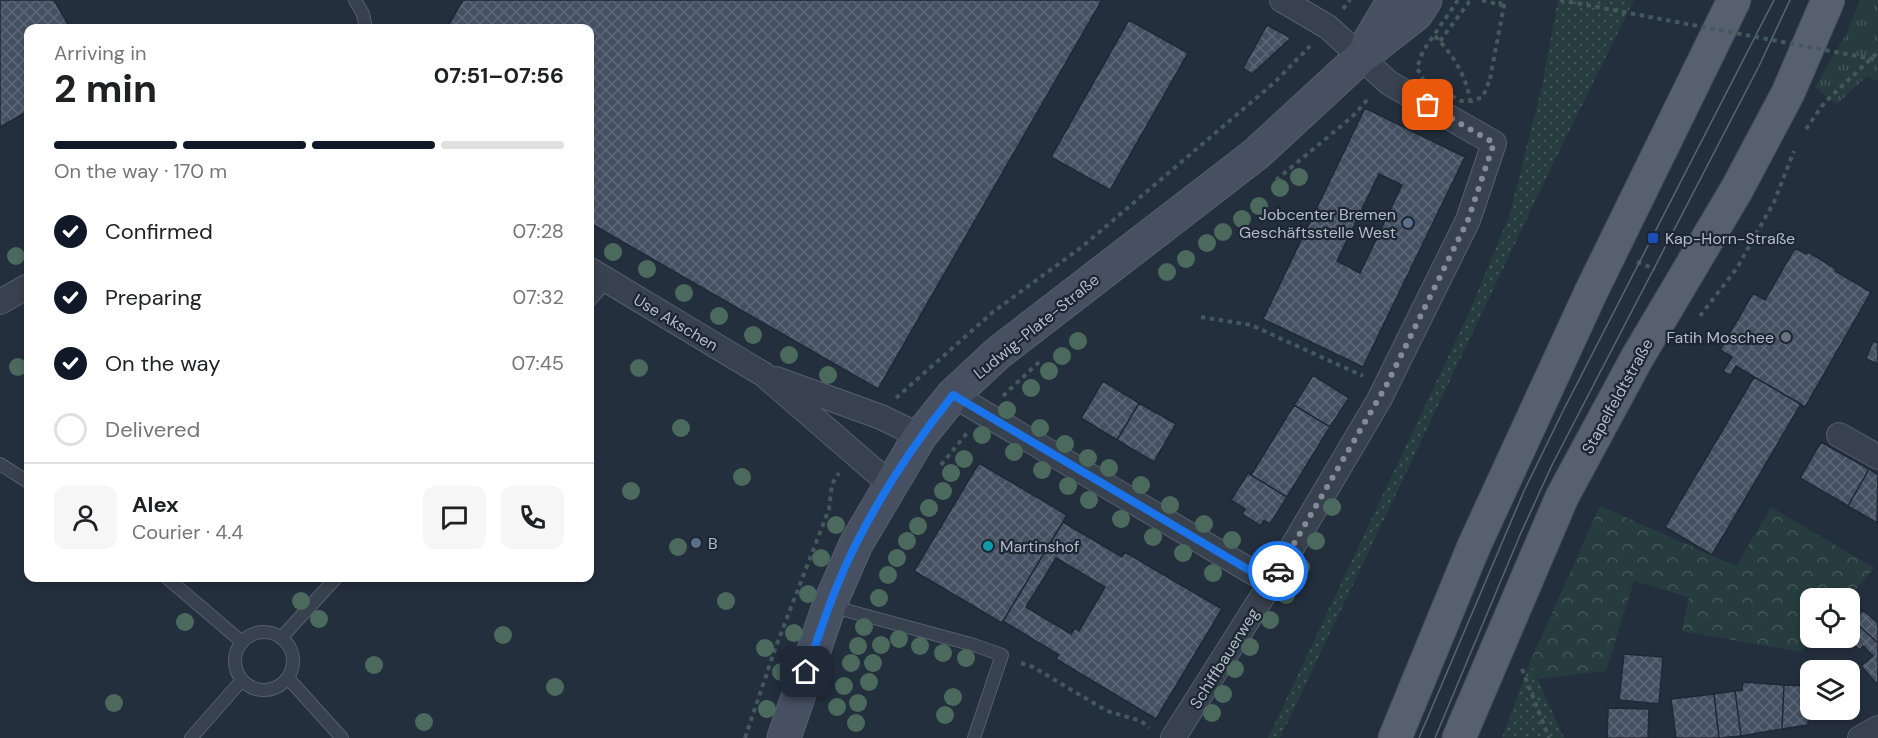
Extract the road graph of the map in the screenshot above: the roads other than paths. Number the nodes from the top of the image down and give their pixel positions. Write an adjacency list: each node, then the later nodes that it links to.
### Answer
1 (355, 0): 7 (lane)
2 (1282, 0): 8 (street)
3 (1394, 0): 8 (street)
4 (1734, 0): 34 (main road)
5 (1828, 0): 35 (main road, Stapelfeldtstraße)
6 (1427, 15): 8 (street)
7 (365, 24)
8 (1360, 57): 13 (street, Ludwig-Plate-Straße); 22 (street, Schiffbauerweg)
9 (598, 275): 12 (street, Use Akschen)
10 (24, 288): 11 (street)
11 (0, 302)
12 (763, 374): 15 (street, Use Akschen); 19 (street, Use Akschen)
13 (953, 395): 15 (street, Ludwig-Plate-Straße); 22 (street)
14 (1839, 435): 16 (street)
15 (920, 436): 19 (street, Ludwig-Plate-Straße)
16 (1878, 457)
17 (0, 464): 18 (lane)
18 (24, 479)
19 (891, 485): 23 (street, Ludwig-Plate-Straße)
20 (172, 582): 25 (lane)
21 (332, 582): 24 (lane)
22 (1271, 583): 29 (street, Schiffbauerweg)
23 (829, 606): 32 (street, Ludwig-Plate-Straße); 33 (lane)
24 (281, 638): 25 (lane); 26 (lane)
25 (242, 642): 27 (lane)
26 (288, 678): 27 (lane); 31 (lane)
27 (242, 680): 30 (lane)
28 (1878, 728): 36 (street)
29 (1164, 735)
30 (191, 738)
31 (342, 738)
32 (784, 738)
33 (974, 738)
34 (1395, 738)
35 (1459, 738)
36 (1860, 738)

